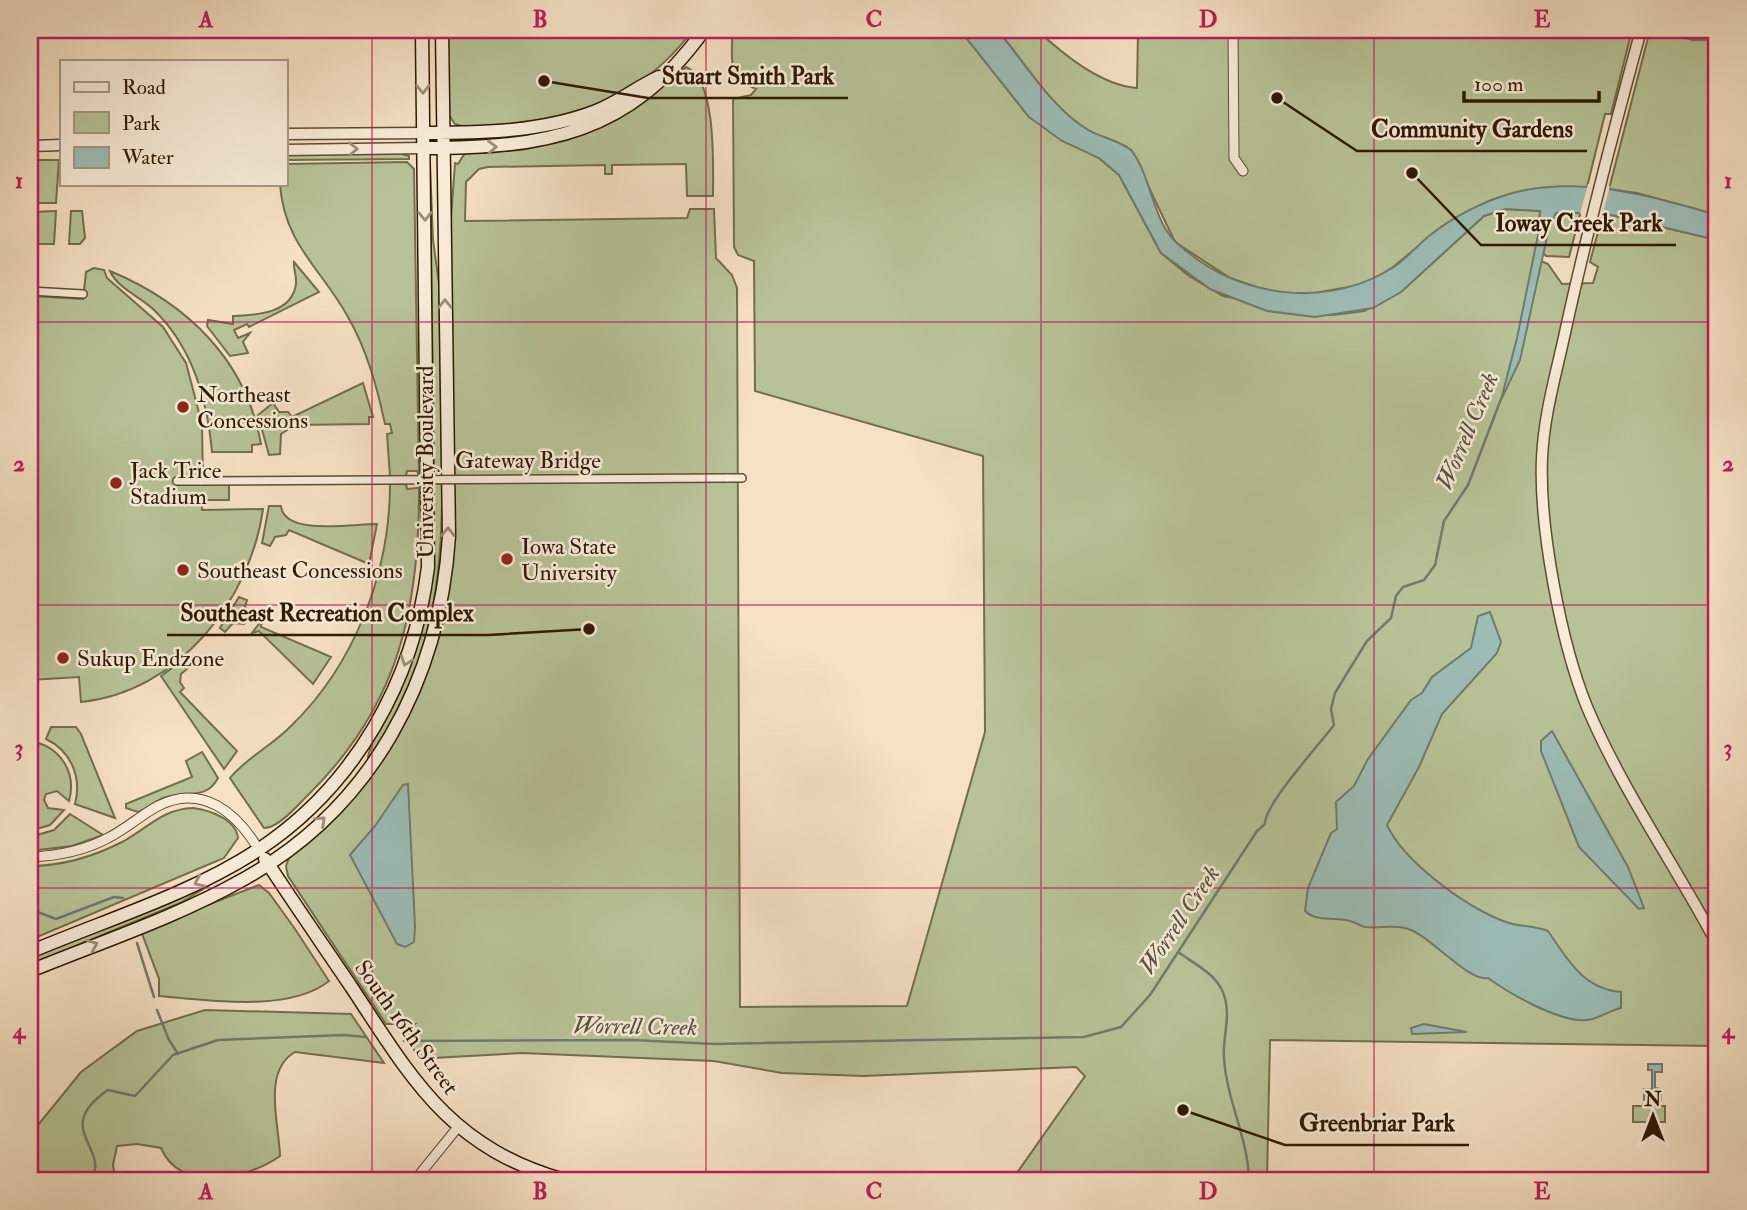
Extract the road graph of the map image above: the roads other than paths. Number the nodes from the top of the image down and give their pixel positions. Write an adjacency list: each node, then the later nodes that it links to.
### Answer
1 (422, 30): 7 (main road, University Boulevard, one-way to 7)
2 (442, 30): 8 (main road, University Boulevard)
3 (704, 30): 6 (main road)
4 (1233, 30): 15 (street)
5 (1642, 30): 23 (street)
6 (665, 74): 8 (main road); 13 (main road, one-way to 6)
7 (424, 133): 8 (main road); 9 (street); 12 (main road, University Boulevard)
8 (444, 133): 13 (main road, University Boulevard)
9 (287, 134)
10 (60, 145): 11 (street)
11 (30, 146)
12 (424, 148): 13 (main road); 14 (street, one-way to 12); 20 (main road, University Boulevard, one-way to 20)
13 (444, 148): 22 (main road, University Boulevard, one-way to 13)
14 (287, 150)
15 (1243, 171)
16 (30, 290): 17 (street)
17 (83, 294)
18 (742, 478): 19 (street, Gateway Bridge, bridge)
19 (177, 481)
20 (259, 849): 21 (street); 22 (main road, South 16th Street); 24 (main road, University Boulevard, one-way to 24)
21 (30, 856)
22 (269, 864): 25 (main road, University Boulevard, one-way to 22); 26 (main road, South 16th Street)
23 (1717, 944)
24 (30, 952)
25 (30, 971)
26 (458, 1127): 27 (street); 28 (main road, South 16th Street)
27 (415, 1180)
28 (564, 1180)

